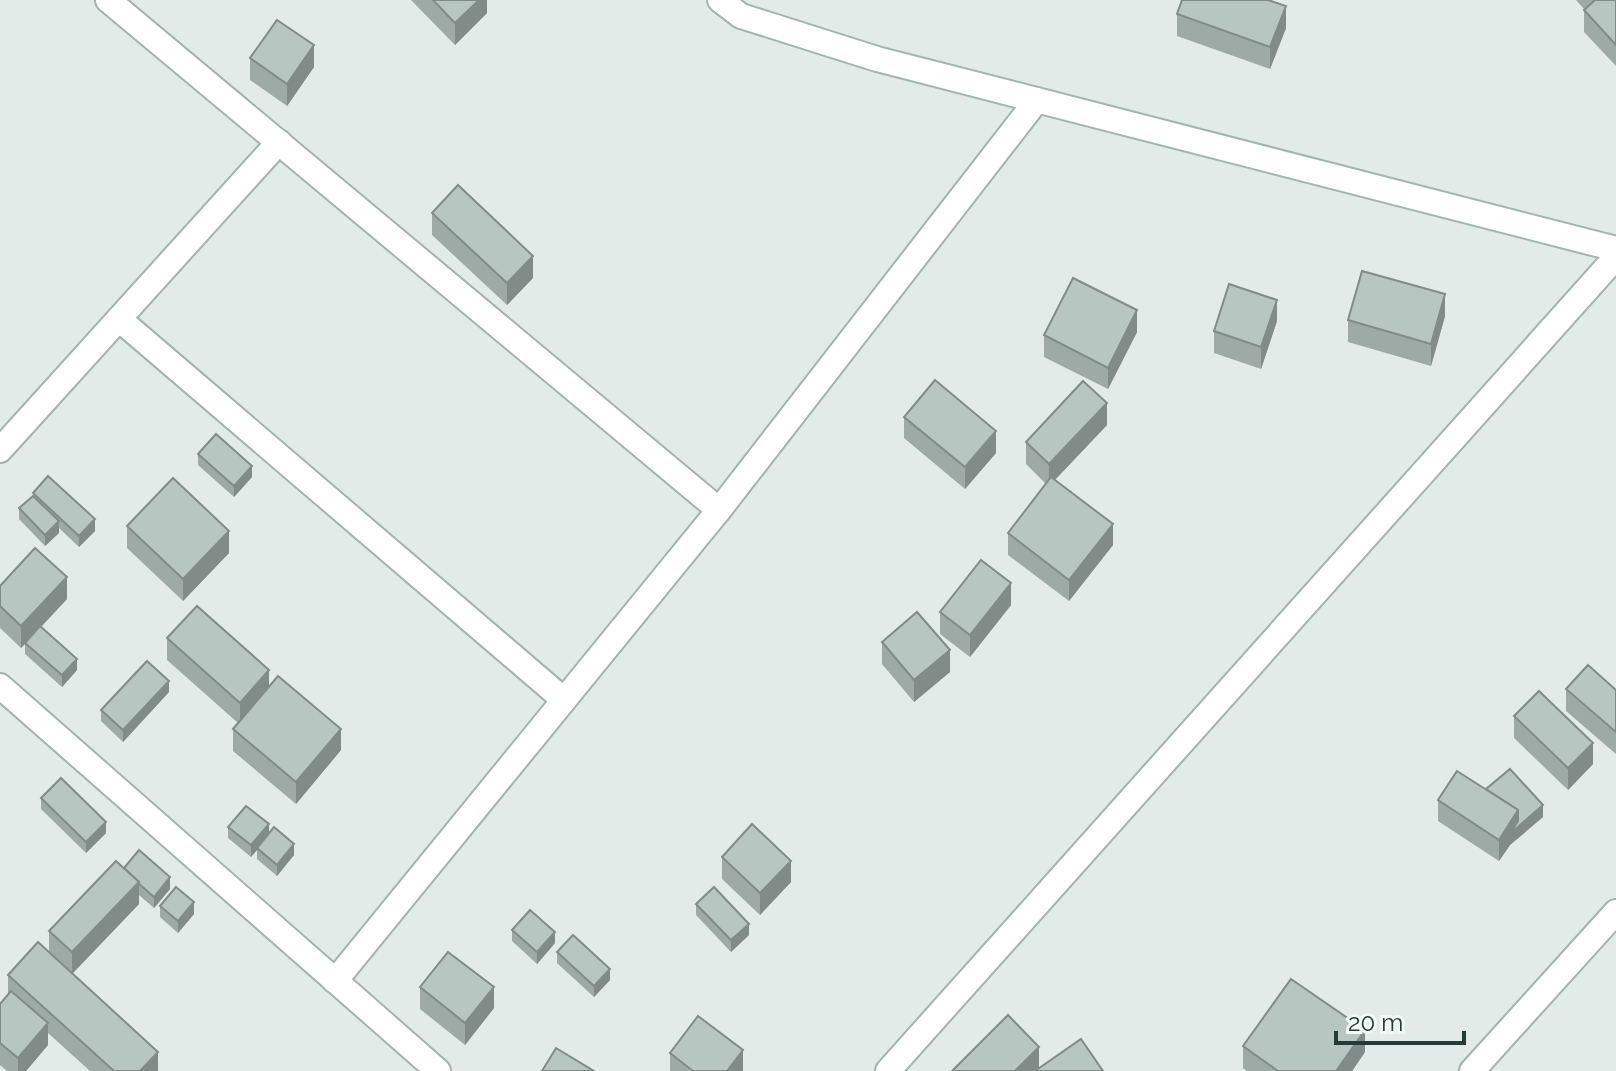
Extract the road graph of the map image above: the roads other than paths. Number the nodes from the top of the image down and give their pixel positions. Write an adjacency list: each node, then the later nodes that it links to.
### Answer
1 (108, 0): 5 (street)
2 (720, 0): 3 (street)
3 (745, 8): 4 (street)
4 (1037, 100): 6 (street); 10 (street)
5 (279, 142): 8 (street); 10 (street)
6 (1616, 249)
7 (1616, 257): 16 (street)
8 (119, 319): 9 (street); 12 (street)
9 (0, 450)
10 (719, 510): 12 (street)
11 (0, 686): 14 (street)
12 (564, 700): 14 (street)
13 (1616, 912): 17 (street)
14 (335, 981): 15 (street)
15 (438, 1071)
16 (888, 1071)
17 (1472, 1071)

